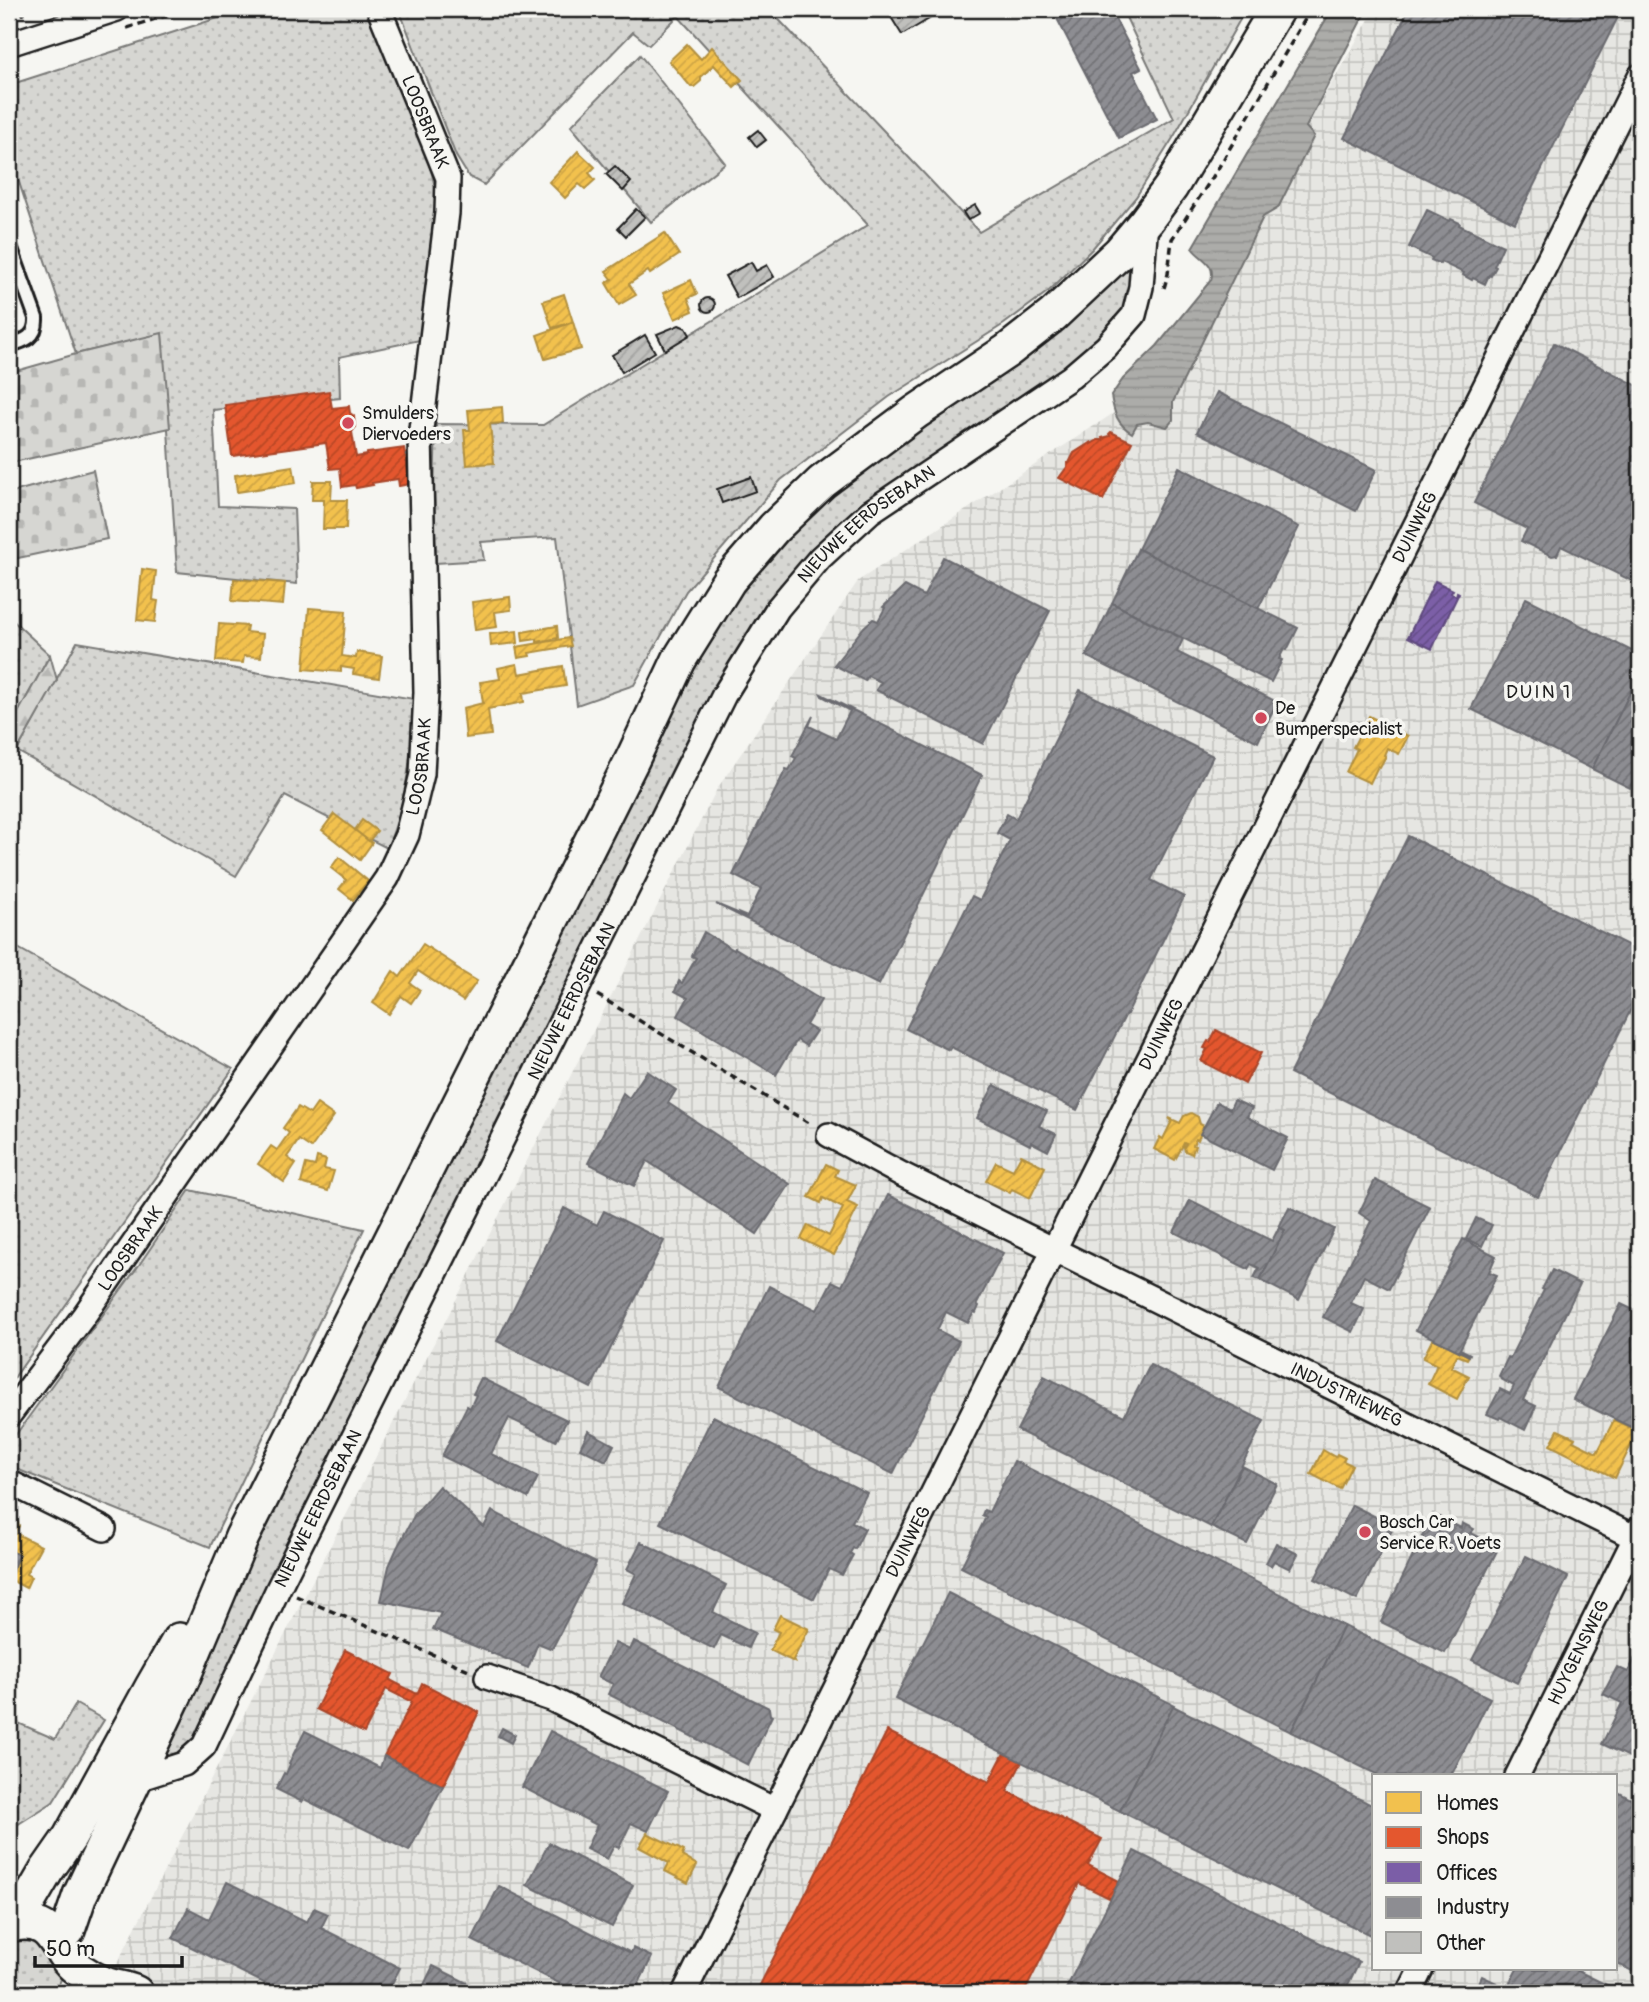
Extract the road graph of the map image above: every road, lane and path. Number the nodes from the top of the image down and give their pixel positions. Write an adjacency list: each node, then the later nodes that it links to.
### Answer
1 (21, 9): 6 (path)
2 (117, 9): 7 (street)
3 (379, 9): 16 (street, LOOSBRAAK)
4 (1277, 9): 9 (main road, NIEUWE EERDSEBAAN)
5 (1311, 9): 11 (path)
6 (23, 16)
7 (9, 44)
8 (1640, 76): 15 (street, DUINWEG)
9 (1146, 221): 11 (street, NIEUWE EERDSEBAAN); 20 (main road, NIEUWE EERDSEBAAN)
10 (9, 243): 12 (lane)
11 (1134, 315): 13 (street, NIEUWE EERDSEBAAN)
12 (9, 345)
13 (580, 985): 14 (path); 21 (street, NIEUWE EERDSEBAAN)
14 (829, 1135): 15 (street, INDUSTRIEWEG)
15 (1055, 1249): 19 (street, INDUSTRIEWEG); 25 (street, DUINWEG)
16 (9, 1415)
17 (9, 1482): 18 (street)
18 (104, 1529)
19 (1639, 1535): 23 (street, HUYGENSWEG)
20 (242, 1536): 24 (main road, NIEUWE EERDSEBAAN); 26 (main road, NIEUWE EERDSEBAAN)
21 (278, 1589): 22 (path); 24 (street, NIEUWE EERDSEBAAN)
22 (487, 1678): 25 (street)
23 (1518, 1774)
24 (134, 1780): 27 (main road, NIEUWE EERDSEBAAN)
25 (775, 1810): 30 (street, DUINWEG)
26 (22, 1915): 27 (main road)
27 (75, 1962): 29 (main road)
28 (1420, 1970): 31 (street)
29 (131, 1990)
30 (684, 1993)
31 (1409, 1993)

